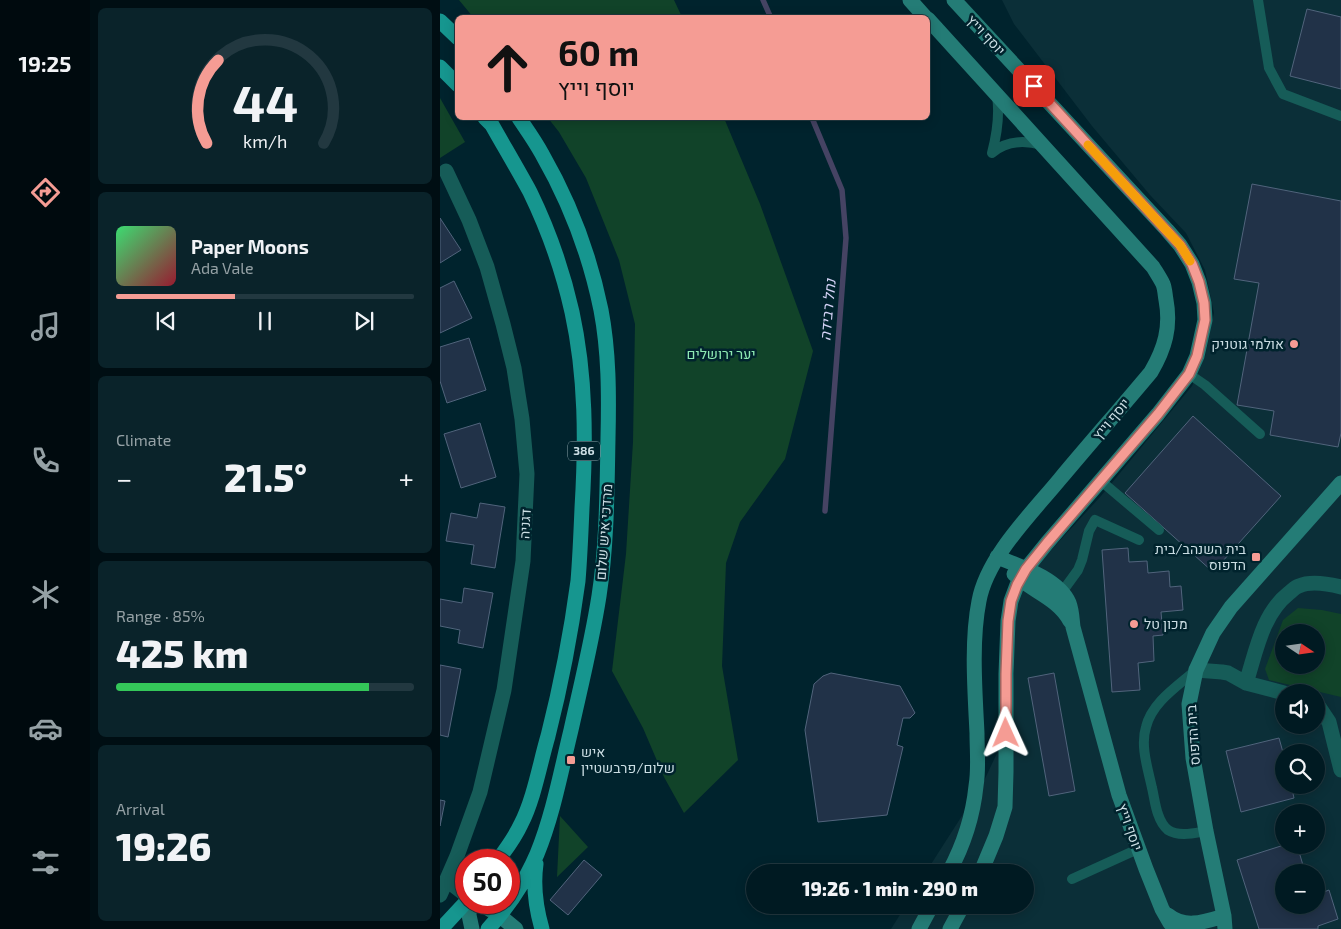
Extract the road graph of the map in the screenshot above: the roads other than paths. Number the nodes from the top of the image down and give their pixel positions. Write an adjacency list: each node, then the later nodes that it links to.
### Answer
1 (910, 0): 4 (main road, יוסף וייץ)
2 (954, 0): 16 (main road, יוסף וייץ)
3 (1258, 0): 11 (lane)
4 (924, 15)
5 (440, 21): 7 (main road)
6 (930, 21): 10 (main road, יוסף וייץ)
7 (455, 35)
8 (440, 67): 9 (main road)
9 (455, 83)
10 (997, 95): 14 (main road, יוסף וייץ); 14 (lane)
11 (1341, 116)
12 (487, 120): 33 (main road, מרדכי איש שלום / 386)
13 (520, 120): 35 (main road, מרדכי איש שלום / 386)
14 (1042, 145): 22 (main road, יוסף וייץ)
15 (446, 171): 39 (street, דגניה)
16 (1189, 374): 17 (lane); 18 (main road, יוסף וייץ)
17 (1260, 434)
18 (1101, 481): 20 (lane); 23 (main road, יוסף וייץ)
19 (1341, 483): 27 (main road, בית הדפוס)
20 (1159, 530)
21 (1139, 540): 25 (lane)
22 (997, 557): 23 (main road, יוסף וייץ); 36 (main road)
23 (1023, 575): 25 (main road, יוסף וייץ); 26 (main road, יוסף וייץ); 37 (main road)
24 (1341, 587): 28 (street)
25 (1062, 592): 26 (main road, יוסף וייץ)
26 (1073, 627): 34 (main road, יוסף וייץ)
27 (1196, 670): 28 (street); 32 (main road, בית הדפוס); 32 (lane)
28 (1246, 683): 29 (street)
29 (1275, 691)
30 (1325, 716): 31 (street)
31 (1341, 770)
32 (1206, 831): 49 (main road, בית הדפוס)
33 (506, 849)
34 (1138, 849): 38 (lane); 42 (main road, יוסף וייץ)
35 (537, 853): 48 (main road, מרדכי איש שלום / 386); 54 (main road)
36 (953, 864)
37 (984, 864)
38 (1072, 879)
39 (447, 880): 40 (street); 41 (street, דגניה)
40 (455, 886)
41 (440, 895)
42 (1162, 909): 49 (main road); 57 (main road, יוסף וייץ)
43 (455, 914): 50 (main road)
44 (470, 914): 51 (main road)
45 (497, 914): 48 (main road)
46 (927, 914): 55 (main road)
47 (958, 914): 56 (main road)
48 (500, 916): 52 (main road, 386); 53 (main road)
49 (1229, 926)
50 (441, 929)
51 (472, 929)
52 (488, 929)
53 (516, 929)
54 (542, 929)
55 (919, 929)
56 (950, 929)
57 (1176, 929)

